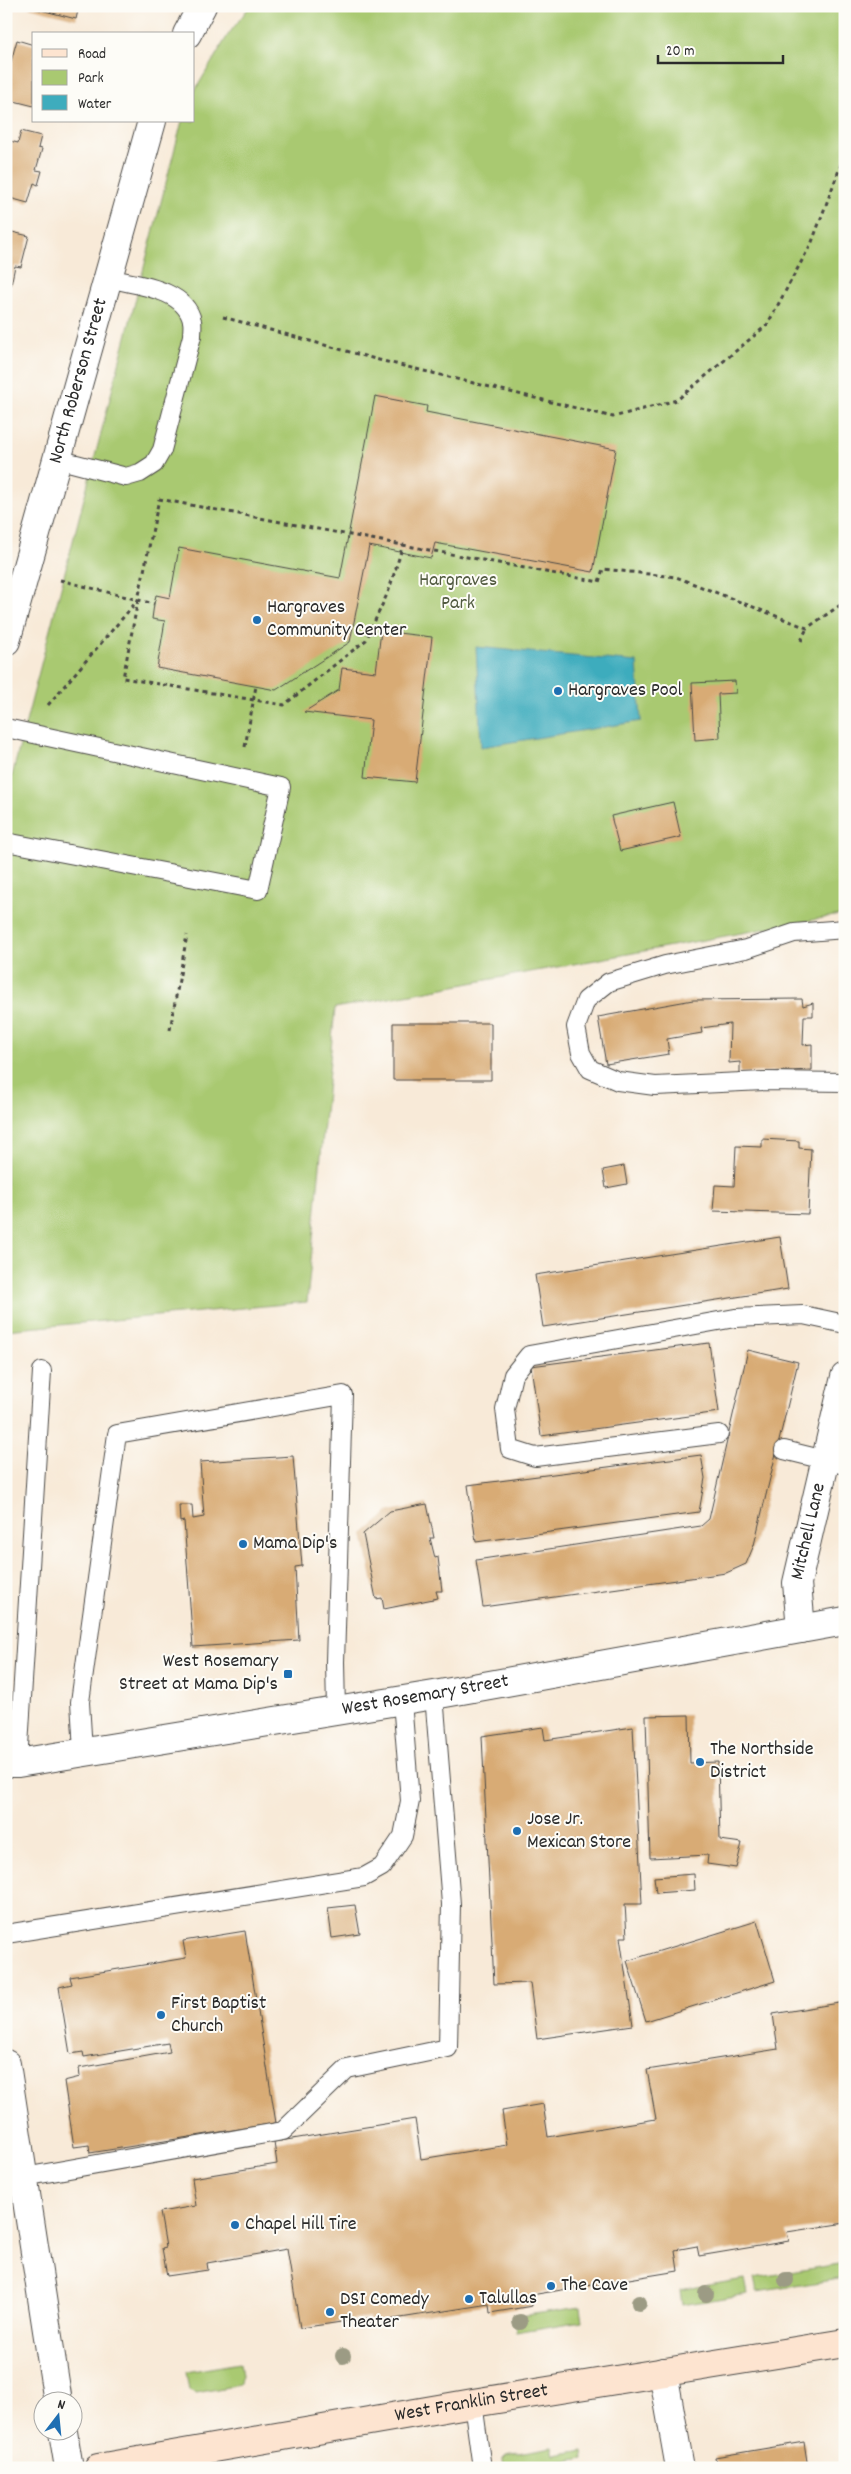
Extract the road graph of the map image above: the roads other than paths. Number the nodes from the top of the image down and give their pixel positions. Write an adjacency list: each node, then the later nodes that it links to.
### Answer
1 (202, 6): 2 (street)
2 (188, 32)
3 (152, 122): 4 (street, North Roberson Street)
4 (108, 278): 5 (street, North Roberson Street); 5 (lane)
5 (57, 459): 6 (street, North Roberson Street)
6 (6, 641)
7 (6, 728): 8 (lane)
8 (6, 842)
9 (845, 929): 10 (lane)
10 (845, 1082)
11 (845, 1324): 14 (lane)
12 (42, 1371): 23 (lane)
13 (845, 1378): 16 (street, Mitchell Lane)
14 (719, 1434)
15 (784, 1450): 16 (lane)
16 (835, 1463): 18 (street, Mitchell Lane)
17 (845, 1621): 18 (street, West Rosemary Street)
18 (801, 1629): 19 (street, West Rosemary Street)
19 (434, 1696): 20 (street, West Rosemary Street); 26 (lane)
20 (402, 1701): 21 (street, West Rosemary Street); 24 (lane)
21 (336, 1711): 22 (street, West Rosemary Street); 22 (lane)
22 (83, 1751): 23 (street, West Rosemary Street)
23 (12, 1763)
24 (6, 1934)
25 (6, 2064): 26 (street)
26 (24, 2177): 29 (street)
27 (845, 2343): 28 (main road, West Franklin Street)
28 (663, 2372): 30 (main road, West Franklin Street); 35 (street)
29 (56, 2392)
30 (473, 2403): 33 (main road, West Franklin Street); 34 (lane)
31 (65, 2442): 32 (street)
32 (69, 2468)
33 (98, 2468)
34 (482, 2468)
35 (680, 2468)

